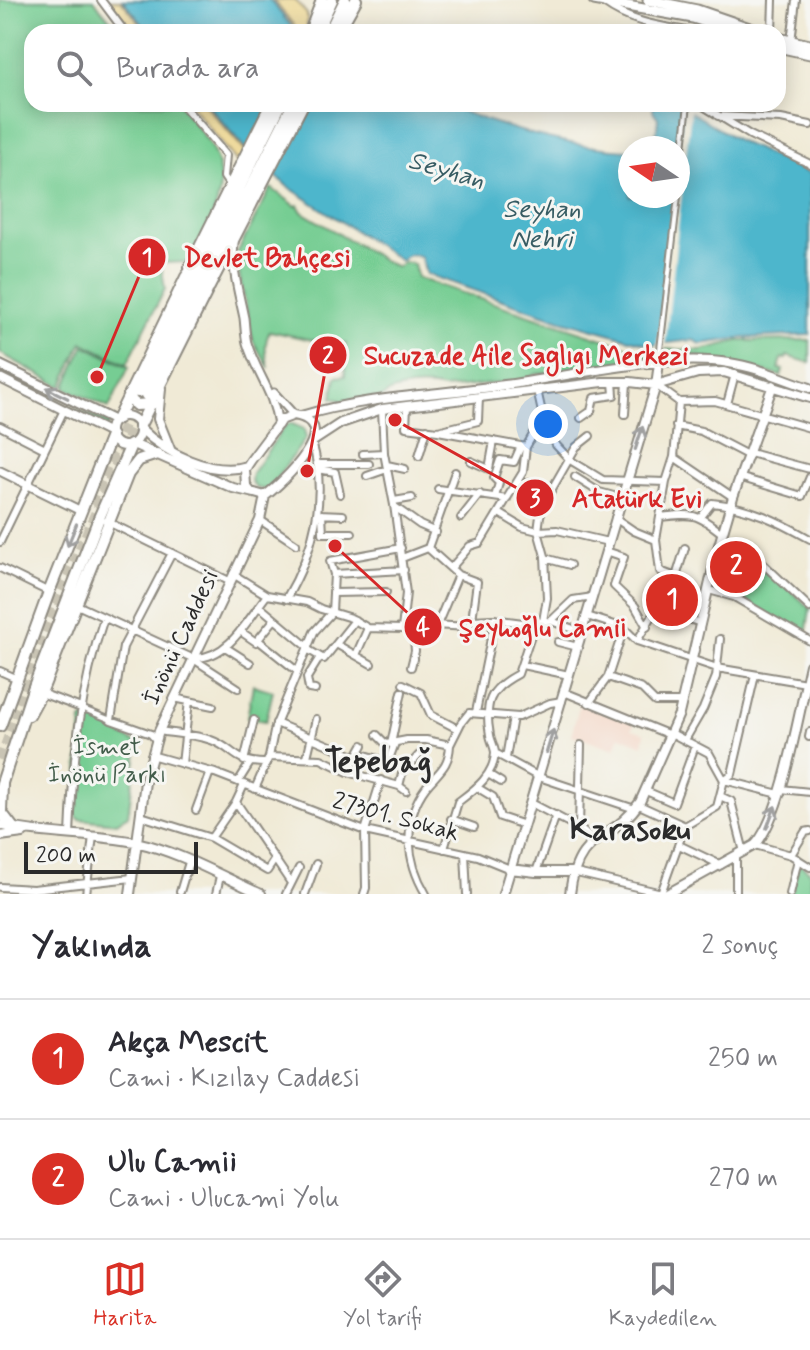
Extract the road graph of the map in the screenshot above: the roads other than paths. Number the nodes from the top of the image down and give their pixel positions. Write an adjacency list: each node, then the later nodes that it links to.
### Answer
1 (101, 0): 13 (street)
2 (322, 0): 14 (highway)
3 (332, 0): 15 (highway)
4 (345, 0): 16 (highway)
5 (356, 0): 17 (highway)
6 (594, 0): 10 (main road)
7 (648, 0): 11 (main road)
8 (773, 0): 21 (street)
9 (796, 0): 23 (street)
10 (605, 4): 11 (main road); 18 (street)
11 (667, 5): 12 (main road)
12 (695, 9): 19 (main road); 20 (main road)
13 (119, 24)
14 (312, 24)
15 (321, 24)
16 (333, 24)
17 (344, 24)
18 (654, 24)
19 (722, 24)
20 (738, 24)
21 (772, 24)
22 (786, 40): 23 (main road)
23 (791, 42): 24 (main road)
24 (810, 45)
25 (786, 49): 26 (main road)
26 (810, 54)
27 (189, 112): 38 (street)
28 (268, 112): 38 (highway)
29 (277, 112): 38 (highway)
30 (288, 112): 38 (highway)
31 (297, 112): 38 (highway)
32 (687, 112): 36 (street)
33 (712, 112): 34 (street)
34 (718, 116): 35 (street); 37 (street)
35 (810, 125)
36 (684, 136)
37 (810, 164)
38 (244, 184): 40 (highway); 41 (highway); 42 (highway)
39 (676, 208): 44 (street)
40 (241, 226): 43 (highway); 54 (street)
41 (225, 231): 42 (highway); 43 (highway); 56 (highway)
42 (186, 277): 56 (highway)
43 (209, 289): 52 (highway)
44 (660, 358): 48 (main road); 51 (main road); 62 (main road)
45 (0, 365): 70 (main road, one-way to 45)
46 (735, 374): 48 (main road); 51 (main road); 60 (street)
47 (0, 378): 64 (main road)
48 (774, 380): 53 (main road); 58 (main road); 67 (main road)
49 (613, 382): 50 (main road); 55 (main road); 69 (street)
50 (627, 382): 51 (main road); 65 (street)
51 (656, 385): 59 (street); 109 (main road, one-way to 51)
52 (161, 387): 56 (highway); 86 (main road)
53 (810, 388)
54 (269, 389): 66 (street); 72 (street)
55 (537, 390): 57 (main road); 68 (street)
56 (142, 396): 70 (highway); 75 (highway)
57 (479, 397): 61 (main road); 78 (street)
58 (810, 398)
59 (679, 402): 60 (street); 74 (street)
60 (727, 404): 67 (street)
61 (407, 406): 63 (main road); 77 (street)
62 (335, 408): 66 (main road); 71 (main road)
63 (382, 409): 71 (main road); 87 (street)
64 (64, 410): 79 (main road); 85 (street)
65 (625, 414)
66 (298, 415): 72 (main road); 82 (main road)
67 (762, 416): 76 (street); 90 (main road)
68 (543, 417): 84 (street); 94 (street)
69 (581, 418)
70 (116, 420): 75 (main road); 79 (main road)
71 (341, 423): 82 (main road)
72 (278, 425): 97 (main road)
73 (0, 426): 85 (street)
74 (676, 426): 90 (street); 93 (street)
75 (140, 427): 83 (main road); 86 (main road)
76 (810, 428)
77 (427, 429): 78 (street); 92 (street)
78 (438, 431): 81 (street)
79 (111, 435): 83 (main road); 91 (highway)
80 (590, 436): 94 (street)
81 (494, 441): 84 (street); 95 (street)
82 (312, 442): 98 (street); 119 (main road)
83 (132, 445): 88 (main road); 100 (highway)
84 (524, 447): 112 (street); 120 (street)
85 (45, 449): 111 (street)
86 (170, 449): 97 (main road)
87 (384, 453): 89 (street); 99 (street)
88 (157, 454): 116 (main road); 135 (highway)
89 (363, 454)
90 (750, 454): 102 (street); 108 (main road)
91 (104, 456): 100 (highway); 126 (highway)
92 (419, 456)
93 (674, 457): 110 (street); 124 (street)
94 (570, 460): 109 (street); 115 (street)
95 (471, 461)
96 (369, 464): 98 (street)
97 (247, 466): 116 (main road)
98 (318, 467): 117 (street); 128 (street)
99 (387, 467): 101 (street); 105 (street); 125 (street)
100 (121, 469): 135 (highway)
101 (405, 469)
102 (810, 469)
103 (0, 471): 111 (street)
104 (455, 472): 114 (street)
105 (367, 476)
106 (575, 477): 122 (street)
107 (810, 477): 108 (street)
108 (742, 478): 124 (main road)
109 (625, 481): 110 (street); 122 (main road)
110 (666, 482): 130 (street)
111 (28, 484): 126 (street); 137 (street)
112 (515, 485): 115 (street); 123 (street)
113 (438, 489): 114 (street)
114 (450, 489): 118 (street); 139 (street)
115 (550, 492): 138 (street)
116 (254, 493): 119 (main road)
117 (340, 494)
118 (480, 494): 120 (street); 132 (street)
119 (265, 496): 136 (main road, İnönü Caddesi)
120 (495, 497): 123 (street)
121 (412, 498): 125 (street)
122 (621, 498): 133 (main road)
123 (507, 499): 127 (street)
124 (733, 501): 131 (street); 141 (main road); 142 (street)
125 (394, 504): 139 (street); 147 (street)
126 (81, 511): 163 (highway, one-way to 163)
127 (499, 513): 138 (street); 156 (street)
128 (320, 514): 129 (street); 140 (street); 168 (street)
129 (343, 515)
130 (660, 517): 131 (street); 143 (street)
131 (701, 517): 141 (street)
132 (461, 518)
133 (615, 518): 143 (street); 146 (main road)
134 (0, 519): 137 (street)
135 (103, 520): 151 (street); 169 (highway); 238 (highway)
136 (260, 520): 145 (street); 160 (main road, İnönü Caddesi)
137 (9, 524): 144 (street)
138 (538, 531): 146 (street); 153 (street)
139 (436, 532): 148 (street)
140 (352, 533)
141 (723, 534): 150 (main road)
142 (810, 539)
143 (656, 540): 161 (street)
144 (0, 542)
145 (296, 544)
146 (607, 547): 167 (main road); 184 (street)
147 (401, 548): 152 (street); 158 (street)
148 (428, 548): 152 (street); 156 (street)
149 (685, 548): 161 (street)
150 (718, 549): 162 (main road); 171 (street)
151 (172, 553): 160 (street); 189 (street)
152 (402, 558): 157 (street)
153 (545, 558): 154 (street); 180 (street)
154 (570, 565)
155 (0, 568): 163 (street)
156 (451, 568): 159 (street)
157 (404, 570): 158 (street); 187 (street)
158 (334, 574): 165 (street)
159 (458, 575): 179 (street); 182 (street)
160 (230, 577): 166 (street); 202 (main road, İnönü Caddesi)
161 (676, 577): 172 (street)
162 (709, 590): 181 (main road); 194 (street)
163 (49, 592): 215 (highway)
164 (386, 592): 165 (street)
165 (334, 593): 173 (street)
166 (267, 595): 168 (street); 170 (street)
167 (593, 597): 174 (main road); 180 (street)
168 (286, 599): 173 (street)
169 (75, 604): 175 (street); 221 (highway)
170 (259, 606): 177 (street); 188 (street)
171 (810, 608)
172 (657, 609): 181 (street); 184 (street)
173 (332, 612): 178 (street); 199 (street)
174 (587, 616): 186 (street); 190 (main road)
175 (104, 618): 189 (street); 228 (street)
176 (495, 619): 179 (street); 180 (street); 229 (street)
177 (274, 620): 192 (street); 199 (street)
178 (355, 620): 185 (street); 196 (street)
179 (472, 620): 182 (street)
180 (543, 622): 190 (street); 206 (street)
181 (701, 623): 203 (main road)
182 (437, 625): 183 (street)
183 (413, 626): 187 (street); 208 (street)
184 (647, 627): 193 (street)
185 (368, 628): 187 (street); 200 (street)
186 (624, 628): 193 (street); 214 (street)
187 (402, 629)
188 (240, 631): 192 (street); 197 (street)
189 (134, 632): 202 (street); 233 (street)
190 (582, 632): 198 (main road)
191 (720, 639): 209 (street)
192 (258, 640): 211 (street)
193 (637, 641): 203 (street)
194 (810, 641)
195 (558, 642): 198 (street)
196 (336, 644): 200 (street); 201 (street)
197 (225, 647): 202 (street); 204 (street)
198 (578, 647): 212 (main road)
199 (307, 648): 201 (street); 211 (street)
200 (356, 655): 205 (street)
201 (320, 657): 216 (street)
202 (192, 658): 219 (street); 223 (main road, İnönü Caddesi)
203 (692, 660): 209 (street); 225 (main road)
204 (250, 663)
205 (371, 664)
206 (522, 665): 212 (street); 230 (street)
207 (810, 665): 217 (main road)
208 (411, 667)
209 (717, 668): 213 (street); 244 (street)
210 (0, 671): 215 (street)
211 (297, 671): 216 (street)
212 (569, 675): 222 (main road)
213 (755, 675): 217 (street); 268 (street)
214 (608, 677): 225 (street); 226 (street)
215 (18, 679): 236 (highway)
216 (293, 682): 235 (street)
217 (806, 683): 279 (main road)
218 (403, 684): 237 (street)
219 (238, 688)
220 (402, 692): 246 (street)
221 (41, 693): 228 (street); 238 (highway)
222 (563, 696): 226 (street); 231 (street); 266 (main road, one-way to 222)
223 (174, 698): 224 (street); 240 (main road, İnönü Caddesi)
224 (189, 701): 227 (street); 241 (street)
225 (682, 702): 239 (main road)
226 (589, 703): 239 (street)
227 (213, 706)
228 (81, 708): 233 (street); 298 (street)
229 (476, 712): 230 (street); 237 (street)
230 (487, 714): 231 (street); 251 (street)
231 (513, 717): 256 (street)
232 (316, 719): 243 (street)
233 (111, 720): 240 (street)
234 (254, 720): 260 (street)
235 (276, 723): 243 (street); 258 (street)
236 (0, 726)
237 (458, 729): 248 (street)
238 (19, 734): 273 (highway)
239 (671, 734): 244 (street); 278 (main road)
240 (157, 735): 241 (street); 252 (main road, İnönü Caddesi)
241 (185, 735): 260 (street); 261 (street)
242 (377, 735): 246 (street)
243 (311, 737): 245 (street); 255 (street)
244 (685, 740): 250 (street)
245 (325, 744): 253 (street); 257 (street)
246 (393, 744): 248 (street); 259 (street)
247 (363, 745): 253 (street)
248 (450, 745): 302 (street)
249 (581, 745): 276 (street)
250 (695, 746): 268 (street); 278 (street)
251 (495, 753): 256 (street); 265 (street)
252 (151, 755): 261 (street, 27301. Sokak); 287 (main road, İnönü Caddesi)
253 (358, 755): 259 (street); 264 (street)
254 (419, 755): 262 (street)
255 (307, 757): 257 (street); 258 (street)
256 (506, 758): 266 (street)
257 (321, 759): 264 (street)
258 (266, 760): 260 (street); 275 (street)
259 (390, 761): 262 (street)
260 (247, 762): 271 (street)
261 (182, 764): 263 (street, 27301. Sokak)
262 (404, 766): 272 (street)
263 (210, 772): 271 (street, 27301. Sokak); 285 (street)
264 (348, 772): 267 (street)
265 (488, 774): 270 (street); 274 (street)
266 (539, 777): 276 (street); 283 (main road)
267 (381, 780): 272 (street); 295 (street)
268 (724, 780): 279 (street); 281 (street)
269 (810, 780): 280 (street)
270 (501, 782)
271 (241, 784): 275 (street, 27301. Sokak); 282 (street)
272 (399, 786): 277 (street)
273 (1, 787): 294 (highway)
274 (478, 788): 288 (street); 290 (street)
275 (255, 789): 295 (street, 27301. Sokak)
276 (580, 790): 284 (street); 293 (street)
277 (406, 791)
278 (646, 791): 284 (main road)
279 (780, 791): 280 (street); 306 (main road, one-way to 279)
280 (809, 792)
281 (720, 796): 291 (street); 309 (street)
282 (236, 802): 301 (street); 311 (street)
283 (531, 803): 286 (street); 290 (main road)
284 (637, 807): 291 (street); 303 (main road)
285 (196, 810)
286 (556, 815): 293 (street); 318 (street)
287 (141, 816): 301 (street); 304 (main road, İnönü Caddesi)
288 (451, 819): 292 (street); 307 (street)
289 (0, 825): 294 (main road)
290 (524, 825): 317 (main road)
291 (685, 826): 305 (street)
292 (474, 827)
293 (579, 828): 303 (street)
294 (14, 829): 297 (main road)
295 (365, 831): 302 (street, 27301. Sokak); 327 (street)
296 (810, 831): 310 (street)
297 (27, 832): 298 (main road); 299 (main road)
298 (70, 835): 300 (main road)
299 (0, 836)
300 (93, 836): 304 (main road); 323 (street)
301 (211, 838): 311 (street)
302 (408, 841): 307 (street, 27301. Sokak); 325 (street)
303 (594, 841): 319 (main road)
304 (137, 842): 312 (main road); 321 (main road, İnönü Caddesi)
305 (679, 845): 314 (street); 338 (street)
306 (755, 845): 309 (main road); 310 (street)
307 (444, 849): 308 (street, 27301. Sokak)
308 (465, 853): 317 (street, 27301. Sokak); 336 (street)
309 (740, 854): 314 (main road); 339 (street)
310 (795, 857): 315 (street); 340 (street)
311 (275, 859): 322 (street)
312 (189, 862): 320 (main road); 326 (street)
313 (316, 864): 334 (street)
314 (721, 865): 338 (main road)
315 (810, 867)
316 (299, 868): 322 (street)
317 (510, 869): 318 (main road); 328 (main road)
318 (536, 872): 319 (main road)
319 (572, 872): 337 (main road); 338 (street)
320 (220, 876): 331 (street); 332 (main road)
321 (132, 878): 323 (street); 330 (main road, İnönü Caddesi)
322 (291, 883): 333 (street)
323 (88, 884): 324 (street); 329 (street)
324 (0, 887)
325 (424, 890): 335 (street)
326 (180, 892)
327 (366, 893)
328 (506, 893)
329 (86, 894)
330 (130, 894)
331 (216, 894)
332 (261, 894)
333 (286, 894)
334 (305, 894)
335 (417, 894)
336 (467, 894)
337 (570, 894)
338 (664, 894)
339 (736, 894)
340 (790, 894)

